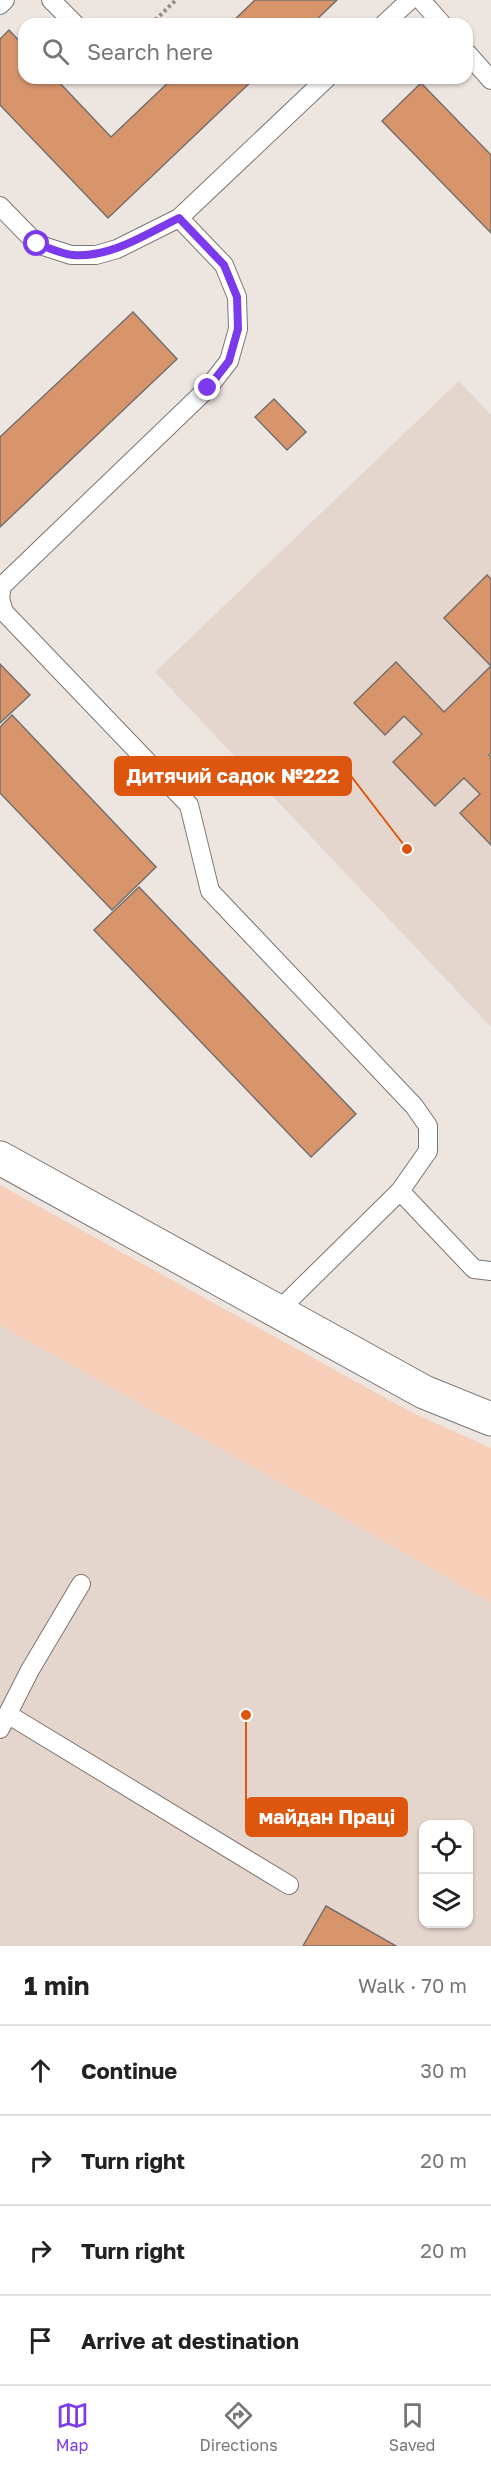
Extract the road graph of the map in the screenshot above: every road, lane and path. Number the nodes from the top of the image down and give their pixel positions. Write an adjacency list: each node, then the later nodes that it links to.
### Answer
1 (5, 0): 6 (lane)
2 (51, 0): 7 (lane)
3 (176, 0): 8 (path)
4 (410, 0): 9 (lane)
5 (421, 0): 10 (lane)
6 (0, 5)
7 (69, 18)
8 (157, 18)
9 (390, 18)
10 (437, 18)
11 (473, 59): 12 (lane)
12 (491, 80)
13 (321, 84): 15 (lane)
14 (0, 206): 15 (lane)
15 (179, 218): 16 (lane)
16 (0, 598): 18 (lane)
17 (0, 1158): 20 (street)
18 (400, 1191): 19 (lane); 20 (lane)
19 (491, 1270)
20 (278, 1311): 21 (street)
21 (491, 1419)
22 (81, 1584): 23 (lane)
23 (4, 1722): 24 (lane)
24 (289, 1885)

